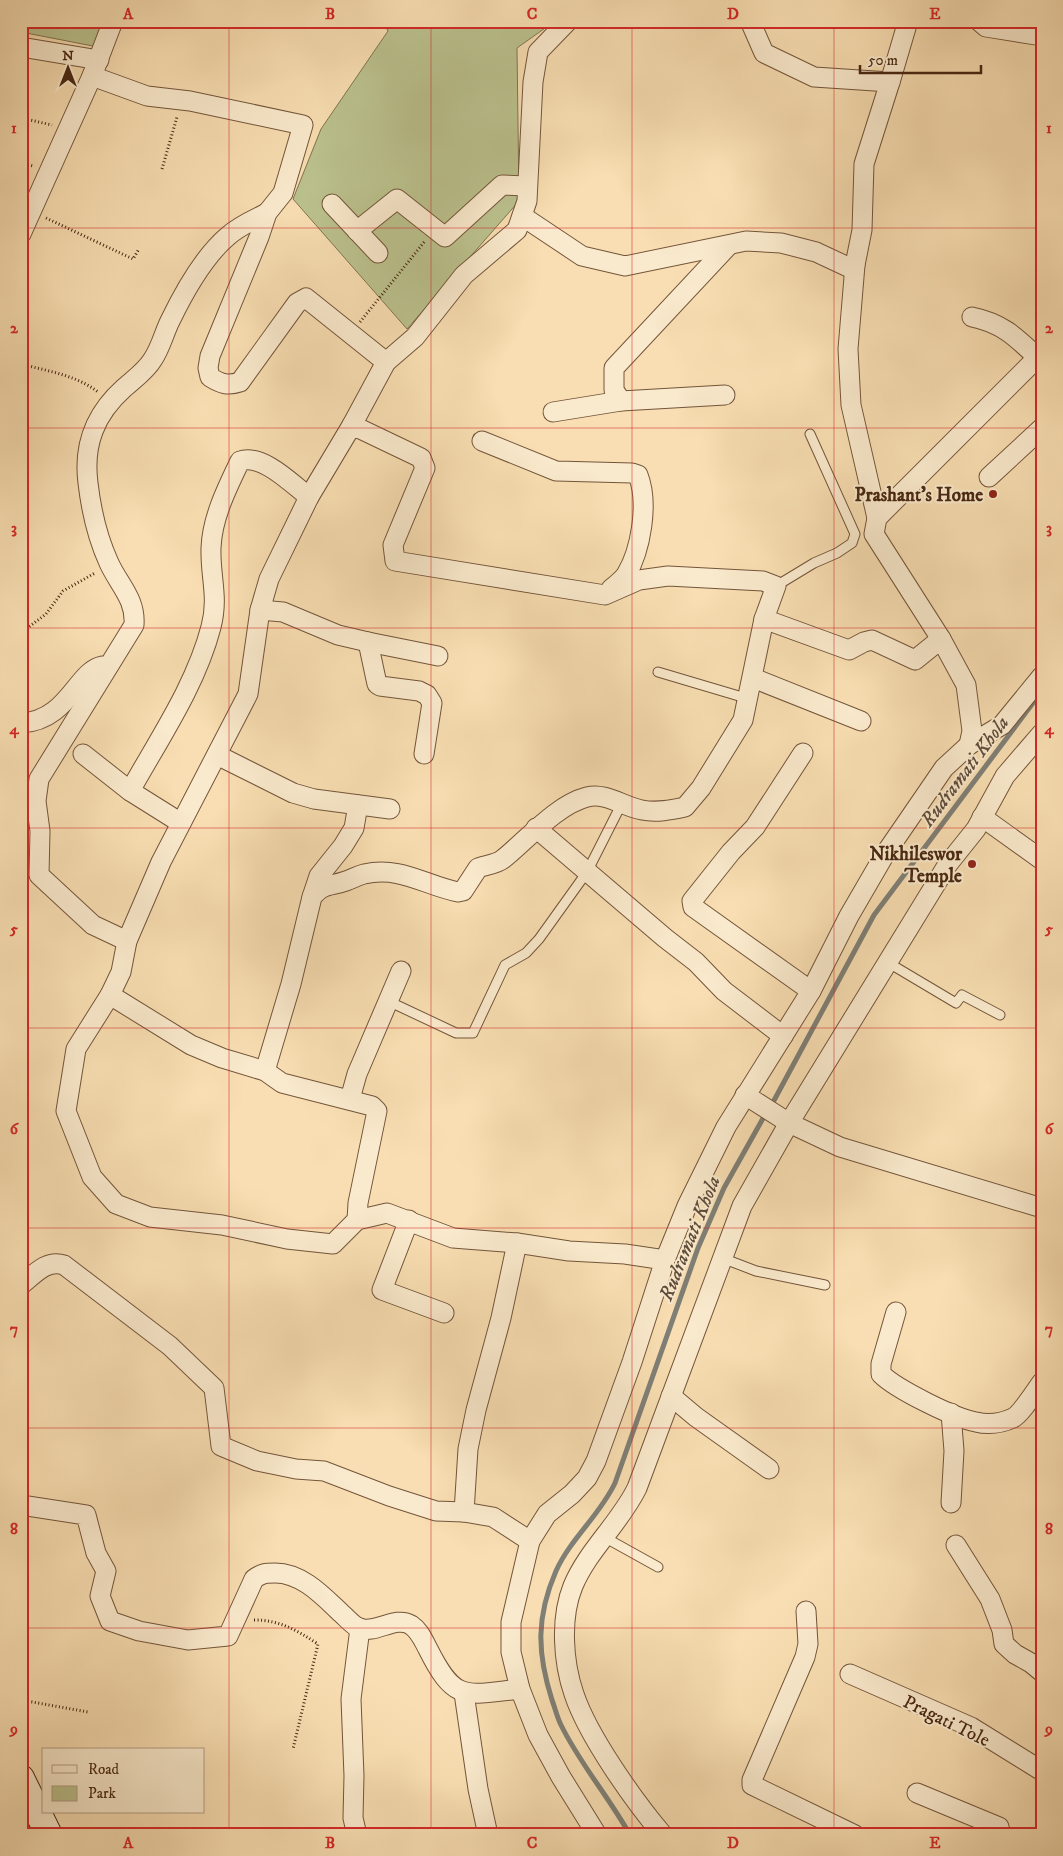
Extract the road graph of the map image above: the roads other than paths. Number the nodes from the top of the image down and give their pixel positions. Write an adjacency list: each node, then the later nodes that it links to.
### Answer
1 (113, 21): 8 (street)
2 (568, 21): 10 (street)
3 (750, 21): 9 (street)
4 (908, 21): 9 (street)
5 (979, 21): 6 (street)
6 (1042, 36)
7 (21, 47): 8 (street)
8 (96, 68): 12 (street); 15 (street)
9 (890, 82): 18 (street)
10 (528, 186): 13 (street); 14 (street)
11 (332, 204): 14 (street)
12 (267, 213): 20 (street); 39 (street)
13 (522, 216): 16 (street); 20 (street)
14 (357, 231): 17 (street)
15 (21, 234)
16 (729, 245): 18 (street); 23 (street)
17 (378, 253)
18 (855, 265): 31 (street)
19 (972, 317): 21 (street)
20 (386, 362): 25 (street)
21 (1038, 363): 31 (street)
22 (725, 395): 23 (street)
23 (621, 401): 24 (street)
24 (553, 412)
25 (352, 425): 30 (street); 33 (street)
26 (1042, 428): 29 (street)
27 (810, 434): 32 (lane)
28 (482, 441): 33 (street)
29 (989, 477)
30 (309, 497): 34 (street); 52 (street)
31 (877, 518): 36 (street)
32 (776, 586): 33 (street); 35 (street)
33 (605, 594)
34 (260, 610): 37 (street); 51 (street)
35 (764, 619): 36 (street); 42 (street)
36 (941, 639): 47 (street)
37 (368, 642): 38 (street); 50 (street)
38 (438, 656)
39 (108, 666): 45 (street); 62 (street)
40 (658, 672): 43 (lane)
41 (1042, 676): 47 (street)
42 (753, 678): 43 (street); 44 (street)
43 (749, 699): 53 (street)
44 (862, 721)
45 (21, 723)
46 (1042, 733): 56 (street)
47 (969, 745): 65 (street)
48 (803, 752): 65 (street)
49 (83, 754): 52 (street)
50 (424, 754)
51 (217, 755): 54 (street); 57 (street)
52 (130, 791): 57 (street)
53 (622, 803): 58 (street); 60 (lane)
54 (358, 805): 55 (street); 61 (street)
55 (390, 809)
56 (982, 817): 59 (street); 63 (street)
57 (181, 823): 62 (street)
58 (536, 828): 60 (street); 61 (street)
59 (1042, 860)
60 (587, 872): 67 (lane); 69 (street)
61 (312, 897): 70 (street)
62 (127, 941): 66 (street)
63 (886, 962): 68 (lane); 73 (street)
64 (402, 971): 67 (street)
65 (811, 991): 69 (street)
66 (110, 995): 70 (street); 75 (street)
67 (388, 1001): 71 (street)
68 (1000, 1015)
69 (782, 1036): 72 (street)
70 (264, 1072): 71 (street)
71 (350, 1099): 75 (street)
72 (751, 1099): 73 (street); 79 (street)
73 (785, 1120): 74 (street); 78 (street)
74 (1042, 1208)
75 (357, 1220): 76 (street)
76 (409, 1220): 77 (street); 83 (street)
77 (517, 1243): 79 (street); 90 (street)
78 (721, 1258): 81 (lane); 85 (street)
79 (665, 1260): 92 (street)
80 (21, 1285): 90 (street)
81 (825, 1285)
82 (896, 1312): 86 (street)
83 (444, 1313)
84 (1042, 1382): 86 (street)
85 (671, 1396): 87 (street); 91 (street)
86 (951, 1413): 88 (street)
87 (769, 1469)
88 (951, 1503)
89 (21, 1505): 96 (street)
90 (464, 1512): 92 (street)
91 (604, 1537): 94 (lane); 108 (street)
92 (530, 1541): 99 (street)
93 (956, 1545): 97 (street)
94 (658, 1567)
95 (806, 1611): 109 (street)
96 (360, 1628): 100 (street); 105 (street)
97 (1042, 1672)
98 (850, 1674): 101 (street, Pragati Tole)
99 (520, 1689): 100 (street); 107 (street)
100 (464, 1693): 106 (street)
101 (1042, 1771)
102 (21, 1778): 104 (main road)
103 (917, 1793): 110 (street)
104 (49, 1835)
105 (357, 1835)
106 (488, 1835)
107 (597, 1835)
108 (663, 1835)
109 (855, 1835)
110 (1001, 1835)

